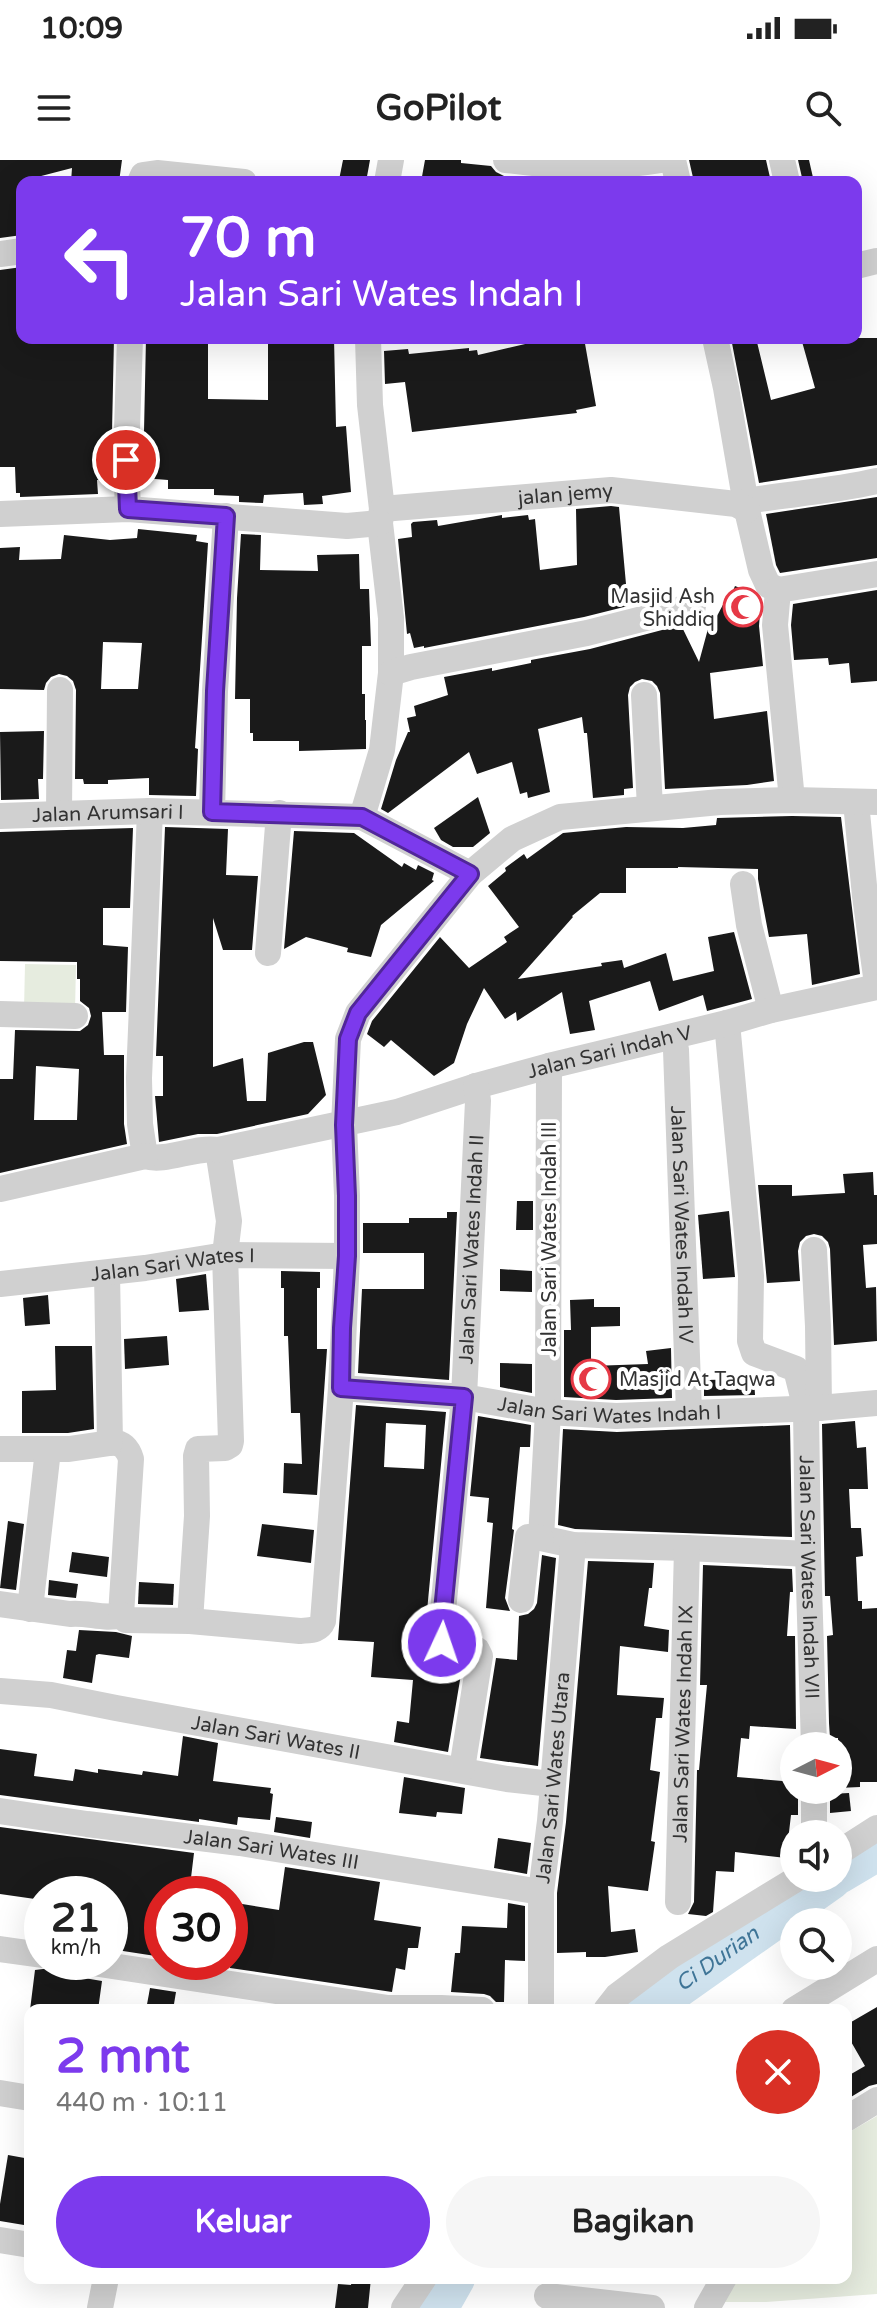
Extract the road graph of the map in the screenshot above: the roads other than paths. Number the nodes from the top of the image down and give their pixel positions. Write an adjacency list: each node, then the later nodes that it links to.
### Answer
1 (506, 160): 2 (street)
2 (661, 160)
3 (150, 176): 4 (street)
4 (186, 176)
5 (130, 344): 10 (street)
6 (368, 344): 13 (street)
7 (716, 344): 9 (street)
8 (877, 481): 9 (street)
9 (746, 506): 13 (street, jalan jemy); 15 (street)
10 (128, 509): 11 (street, jalan jemy); 12 (street, jalan jemy)
11 (0, 514)
12 (226, 516): 13 (street, jalan jemy); 24 (street)
13 (381, 516): 17 (street)
14 (877, 574): 15 (street)
15 (778, 590): 20 (street)
16 (693, 606): 17 (street)
17 (391, 673): 28 (street)
18 (60, 690): 26 (street)
19 (644, 695): 22 (street)
20 (792, 800): 21 (street); 22 (street)
21 (866, 802): 32 (street, Jalan Sari Indah V)
22 (650, 807): 29 (street)
23 (150, 811): 24 (street, Jalan Arumsari I); 26 (street, Jalan Arumsari I); 42 (street)
24 (212, 812): 25 (street, Jalan Arumsari I)
25 (279, 813): 28 (street, Jalan Arumsari I); 31 (street)
26 (59, 814): 27 (street, Jalan Arumsari I)
27 (0, 816)
28 (362, 817): 29 (street)
29 (470, 874): 40 (street)
30 (743, 884): 33 (street)
31 (268, 953)
32 (877, 985): 33 (street, Jalan Sari Indah V)
33 (771, 1010): 36 (street, Jalan Sari Indah V)
34 (0, 1014): 35 (street)
35 (75, 1016)
36 (727, 1023): 37 (street, Jalan Sari Indah V); 52 (street)
37 (673, 1037): 38 (street, Jalan Sari Indah V); 54 (street, Jalan Sari Wates Indah IV)
38 (549, 1066): 39 (street, Jalan Sari Indah V); 53 (street, Jalan Sari Wates Indah III)
39 (476, 1086): 40 (street, Jalan Sari Indah V); 50 (street, Jalan Sari Wates Indah II)
40 (344, 1125): 41 (street, Jalan Sari Indah V); 46 (street)
41 (218, 1150): 42 (street, Jalan Sari Indah V); 45 (street)
42 (145, 1156): 43 (street, Jalan Sari Indah V)
43 (0, 1189)
44 (814, 1250): 52 (street)
45 (225, 1255): 46 (street, Jalan Sari Wates I); 47 (street, Jalan Sari Wates I); 66 (street)
46 (347, 1256): 49 (street)
47 (107, 1273): 48 (street, Jalan Sari Wates I); 55 (street)
48 (0, 1284)
49 (341, 1388): 50 (street, Jalan Sari Wates Indah I); 66 (street)
50 (464, 1397): 53 (street, Jalan Sari Wates Indah I); 69 (street, Jalan Sari Wates Indah II)
51 (877, 1403): 52 (street, Jalan Sari Wates Indah I)
52 (813, 1408): 54 (street, Jalan Sari Wates Indah I); 61 (street, Jalan Sari Wates Indah VII)
53 (548, 1412): 54 (street, Jalan Sari Wates Indah I); 58 (street, Jalan Sari Wates Indah III)
54 (689, 1412)
55 (110, 1443): 57 (street); 65 (street)
56 (0, 1449): 57 (street)
57 (48, 1450): 64 (street)
58 (541, 1538): 59 (street); 62 (street)
59 (573, 1545): 60 (street); 70 (street, Jalan Sari Wates Utara)
60 (687, 1548): 61 (street); 76 (street, Jalan Sari Wates Indah IX)
61 (808, 1554): 68 (street, Jalan Sari Wates Indah VII)
62 (521, 1600)
63 (0, 1604): 64 (street)
64 (30, 1609): 65 (street)
65 (121, 1615): 66 (street)
66 (190, 1621)
67 (0, 1691): 69 (street, Jalan Sari Wates II)
68 (814, 1732)
69 (462, 1769): 70 (street, Jalan Sari Wates II)
70 (552, 1784): 75 (street, Jalan Sari Wates Utara)
71 (0, 1811): 75 (street, Jalan Sari Wates III)
72 (877, 1828): 73 (street)
73 (852, 1844)
74 (780, 1889): 83 (street)
75 (541, 1892): 82 (street, Jalan Sari Wates Utara)
76 (678, 1902)
77 (0, 1949): 78 (street)
78 (24, 1952)
79 (877, 1959): 84 (street)
80 (128, 1968): 81 (street)
81 (362, 2004)
82 (541, 2004)
83 (611, 2004)
84 (804, 2004)
85 (0, 2093): 86 (street)
86 (24, 2097)
87 (877, 2100): 88 (street)
88 (852, 2115)
89 (1, 2244): 90 (street)
90 (24, 2245)
91 (105, 2284): 95 (street)
92 (420, 2284): 96 (street)
93 (721, 2284): 98 (street)
94 (548, 2294): 97 (street)
95 (100, 2308)
96 (404, 2308)
97 (652, 2308)
98 (707, 2308)

